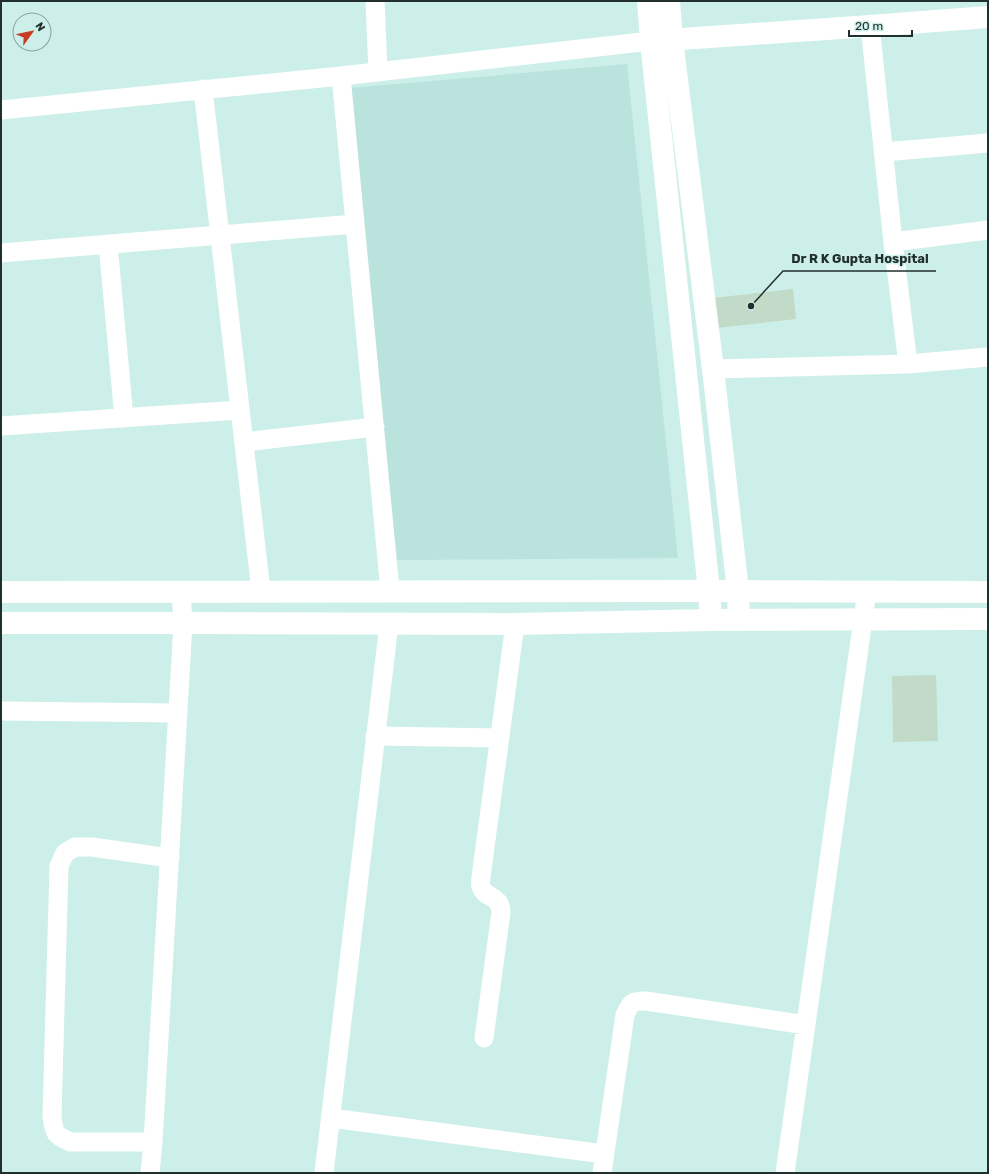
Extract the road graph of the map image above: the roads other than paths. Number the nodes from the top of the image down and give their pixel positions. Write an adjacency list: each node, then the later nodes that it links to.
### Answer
1 (375, 1): 7 (street)
2 (648, 1): 6 (main road)
3 (669, 1): 6 (main road)
4 (988, 17): 5 (main road)
5 (870, 26): 6 (main road); 12 (street)
6 (662, 41): 7 (street); 21 (main road); 29 (main road)
7 (378, 72): 8 (street)
8 (341, 76): 9 (street); 13 (street)
9 (203, 89): 10 (street); 15 (street)
10 (1, 110)
11 (988, 143): 12 (street)
12 (884, 152): 16 (street)
13 (355, 224): 15 (street); 25 (street)
14 (988, 230): 16 (street)
15 (220, 235): 17 (street); 22 (street)
16 (893, 242): 20 (street)
17 (108, 244): 18 (street); 23 (street)
18 (1, 253)
19 (988, 357): 20 (street)
20 (908, 364): 21 (street)
21 (713, 369): 30 (main road)
22 (240, 410): 23 (street); 26 (street)
23 (124, 418): 24 (street)
24 (1, 426)
25 (375, 427): 26 (street); 28 (street)
26 (244, 442): 27 (street)
27 (261, 591): 28 (main road); 33 (main road)
28 (390, 591): 29 (main road)
29 (710, 591): 30 (main road); 36 (main road)
30 (738, 591): 31 (main road); 37 (main road)
31 (866, 591): 34 (main road); 38 (street)
32 (1, 592): 33 (main road)
33 (181, 592): 40 (street)
34 (988, 592)
35 (988, 619): 38 (main road)
36 (712, 620): 37 (main road); 42 (main road)
37 (739, 620): 38 (main road)
38 (863, 620): 48 (street)
39 (1, 623): 40 (main road)
40 (183, 623): 41 (main road); 44 (street)
41 (389, 624): 42 (main road); 45 (street)
42 (515, 624): 46 (street)
43 (1, 711): 44 (street)
44 (178, 712): 47 (street)
45 (375, 736): 46 (street); 50 (street)
46 (500, 738): 49 (street)
47 (170, 858): 51 (street); 51 (street)
48 (806, 1025): 52 (street); 56 (street)
49 (484, 1038)
50 (331, 1118): 52 (street); 54 (street)
51 (154, 1142): 53 (street)
52 (604, 1154): 55 (street)
53 (150, 1173)
54 (324, 1173)
55 (602, 1173)
56 (785, 1173)

